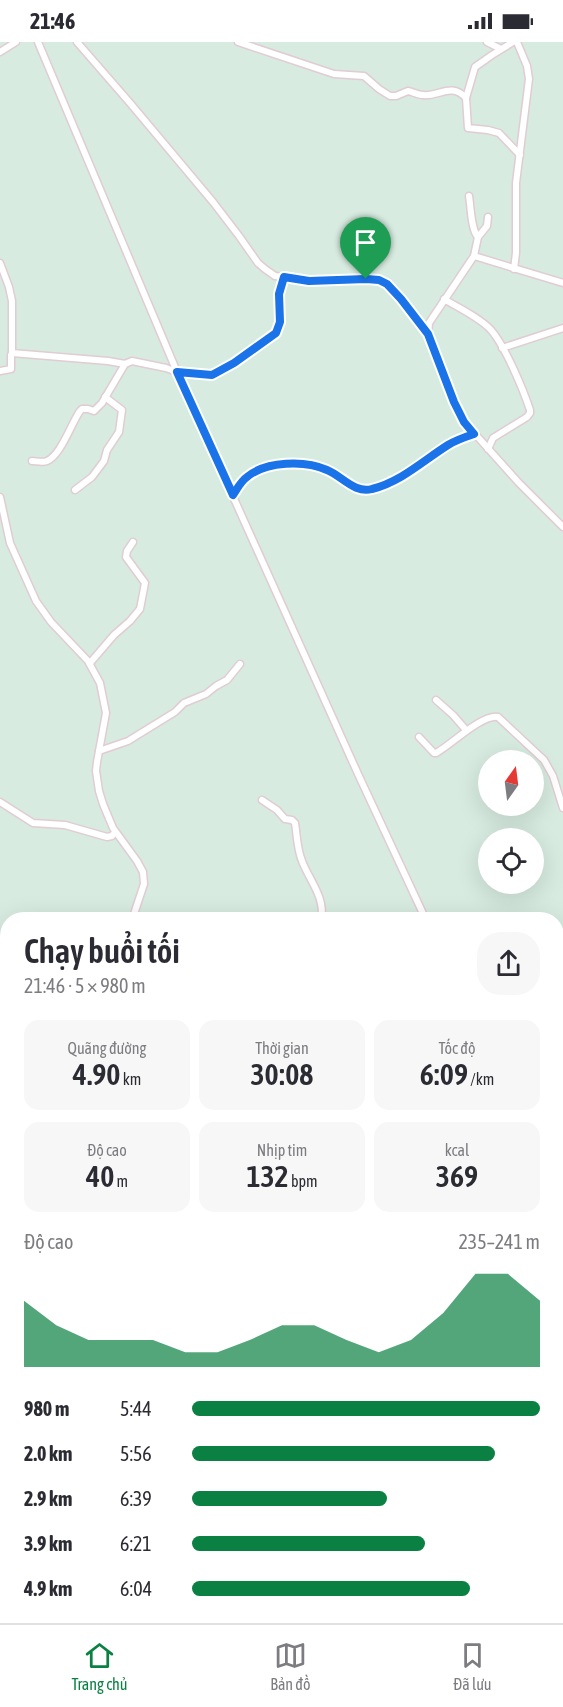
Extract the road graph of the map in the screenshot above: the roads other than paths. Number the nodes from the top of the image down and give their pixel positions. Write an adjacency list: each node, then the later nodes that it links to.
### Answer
1 (16, 42): 8 (street)
2 (38, 42): 26 (street)
3 (77, 42): 17 (street)
4 (238, 42): 9 (street)
5 (487, 42): 7 (street)
6 (515, 42): 7 (street); 10 (street)
7 (501, 49): 9 (street)
8 (0, 52)
9 (466, 98): 10 (street)
10 (520, 155): 16 (street)
11 (469, 196): 13 (street)
12 (488, 217): 13 (street)
13 (478, 237): 14 (street)
14 (474, 255): 16 (street); 19 (street)
15 (0, 263): 23 (street)
16 (514, 269): 18 (street)
17 (284, 277): 21 (street); 26 (street)
18 (563, 283)
19 (444, 299): 21 (street); 22 (street)
20 (563, 328): 22 (street)
21 (428, 334): 28 (street)
22 (502, 348): 29 (street)
23 (12, 353): 24 (street); 25 (street)
24 (125, 364): 26 (street); 27 (street)
25 (0, 371)
26 (177, 372): 32 (street)
27 (105, 397): 30 (street); 31 (street)
28 (474, 434): 29 (street); 32 (street)
29 (488, 449): 35 (street)
30 (32, 461)
31 (75, 490)
32 (233, 495): 49 (street)
33 (0, 497): 34 (street)
34 (1, 508): 37 (street)
35 (563, 527)
36 (133, 542): 37 (street)
37 (90, 663): 42 (street)
38 (240, 664): 42 (street)
39 (436, 700): 40 (street)
40 (466, 730): 41 (street); 45 (street)
41 (420, 737)
42 (99, 752): 46 (street)
43 (262, 800): 48 (street)
44 (0, 802): 46 (street)
45 (563, 808)
46 (115, 832): 47 (street)
47 (135, 912)
48 (322, 912)
49 (422, 912)

